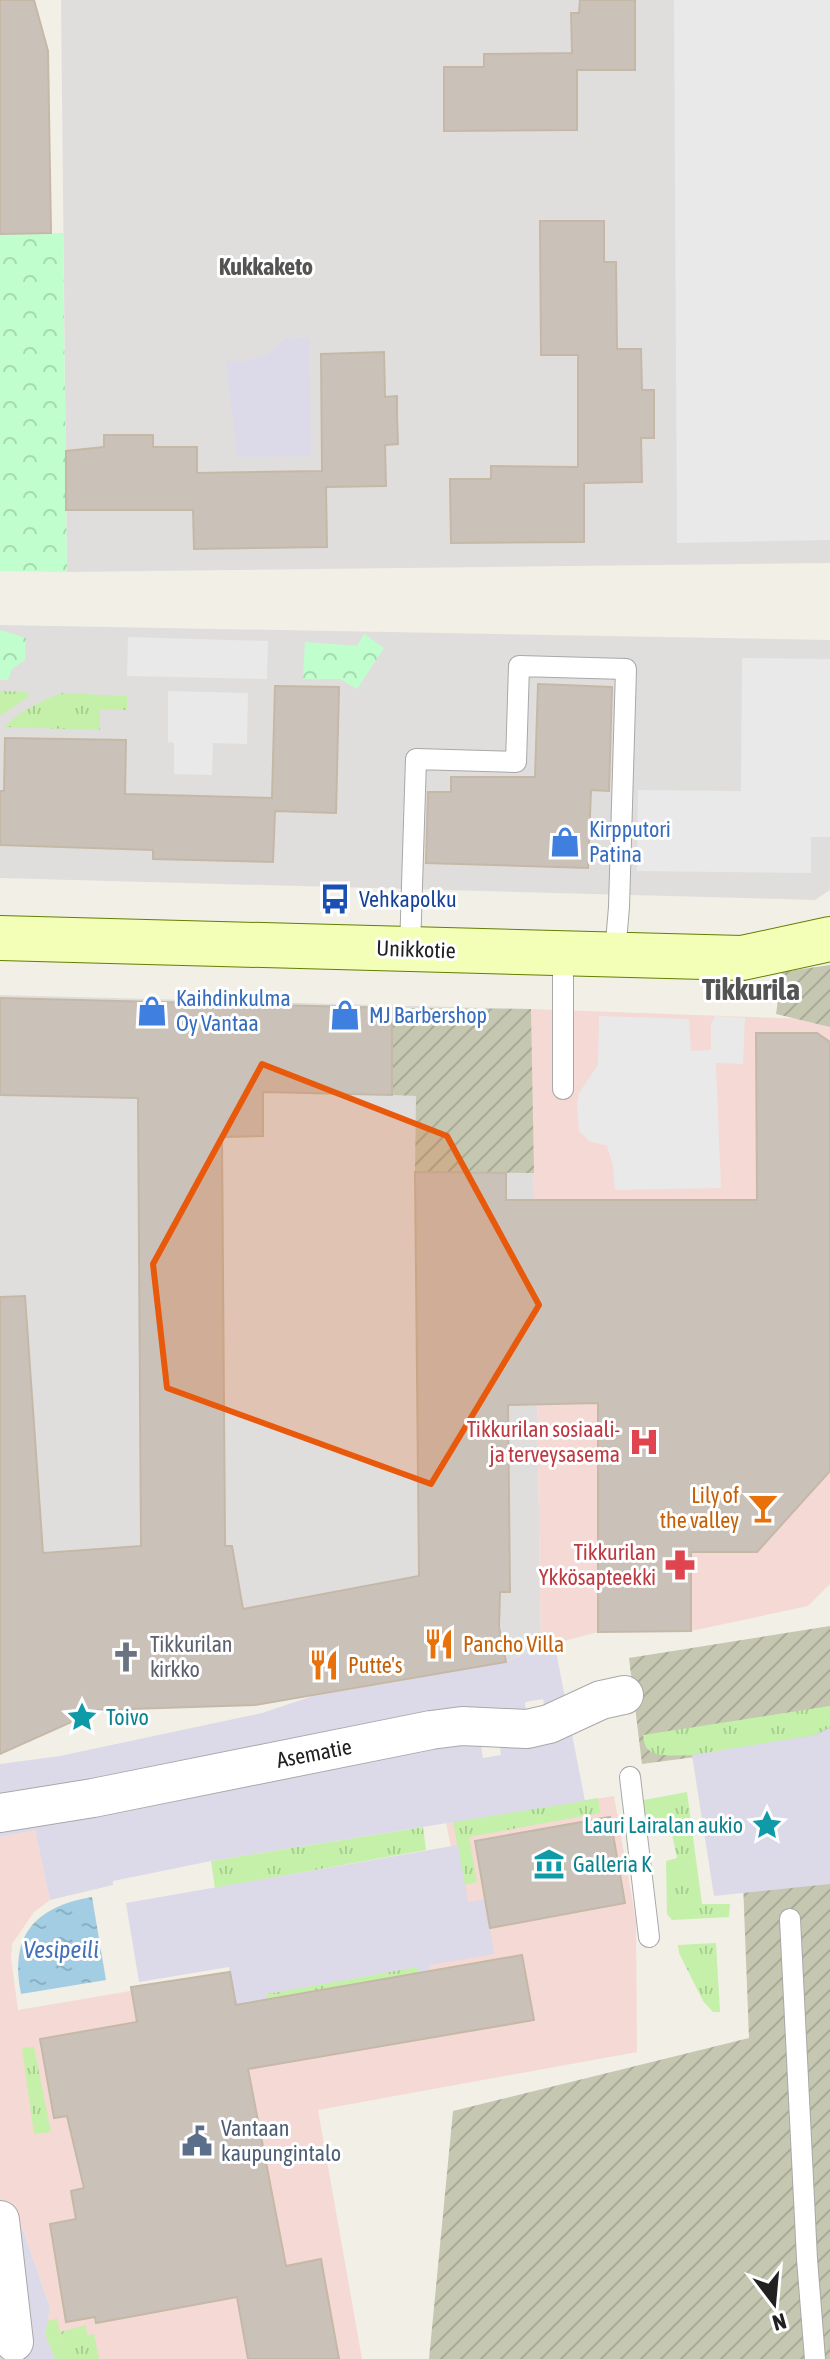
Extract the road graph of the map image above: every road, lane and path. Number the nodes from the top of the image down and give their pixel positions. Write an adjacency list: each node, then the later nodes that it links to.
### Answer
1 (0, 938): 3 (street, Unikkotie)
2 (830, 939): 5 (street, Unikkotie)
3 (410, 949): 4 (street, Unikkotie); 5 (lane)
4 (563, 953): 5 (street, Unikkotie); 6 (lane)
5 (615, 954)
6 (563, 1089)
7 (624, 1695): 9 (street, Asematie)
8 (630, 1777): 11 (lane)
9 (0, 1813)
10 (790, 1919): 14 (lane)
11 (649, 1937)
12 (0, 2220): 13 (street)
13 (7, 2344)
14 (815, 2359)

